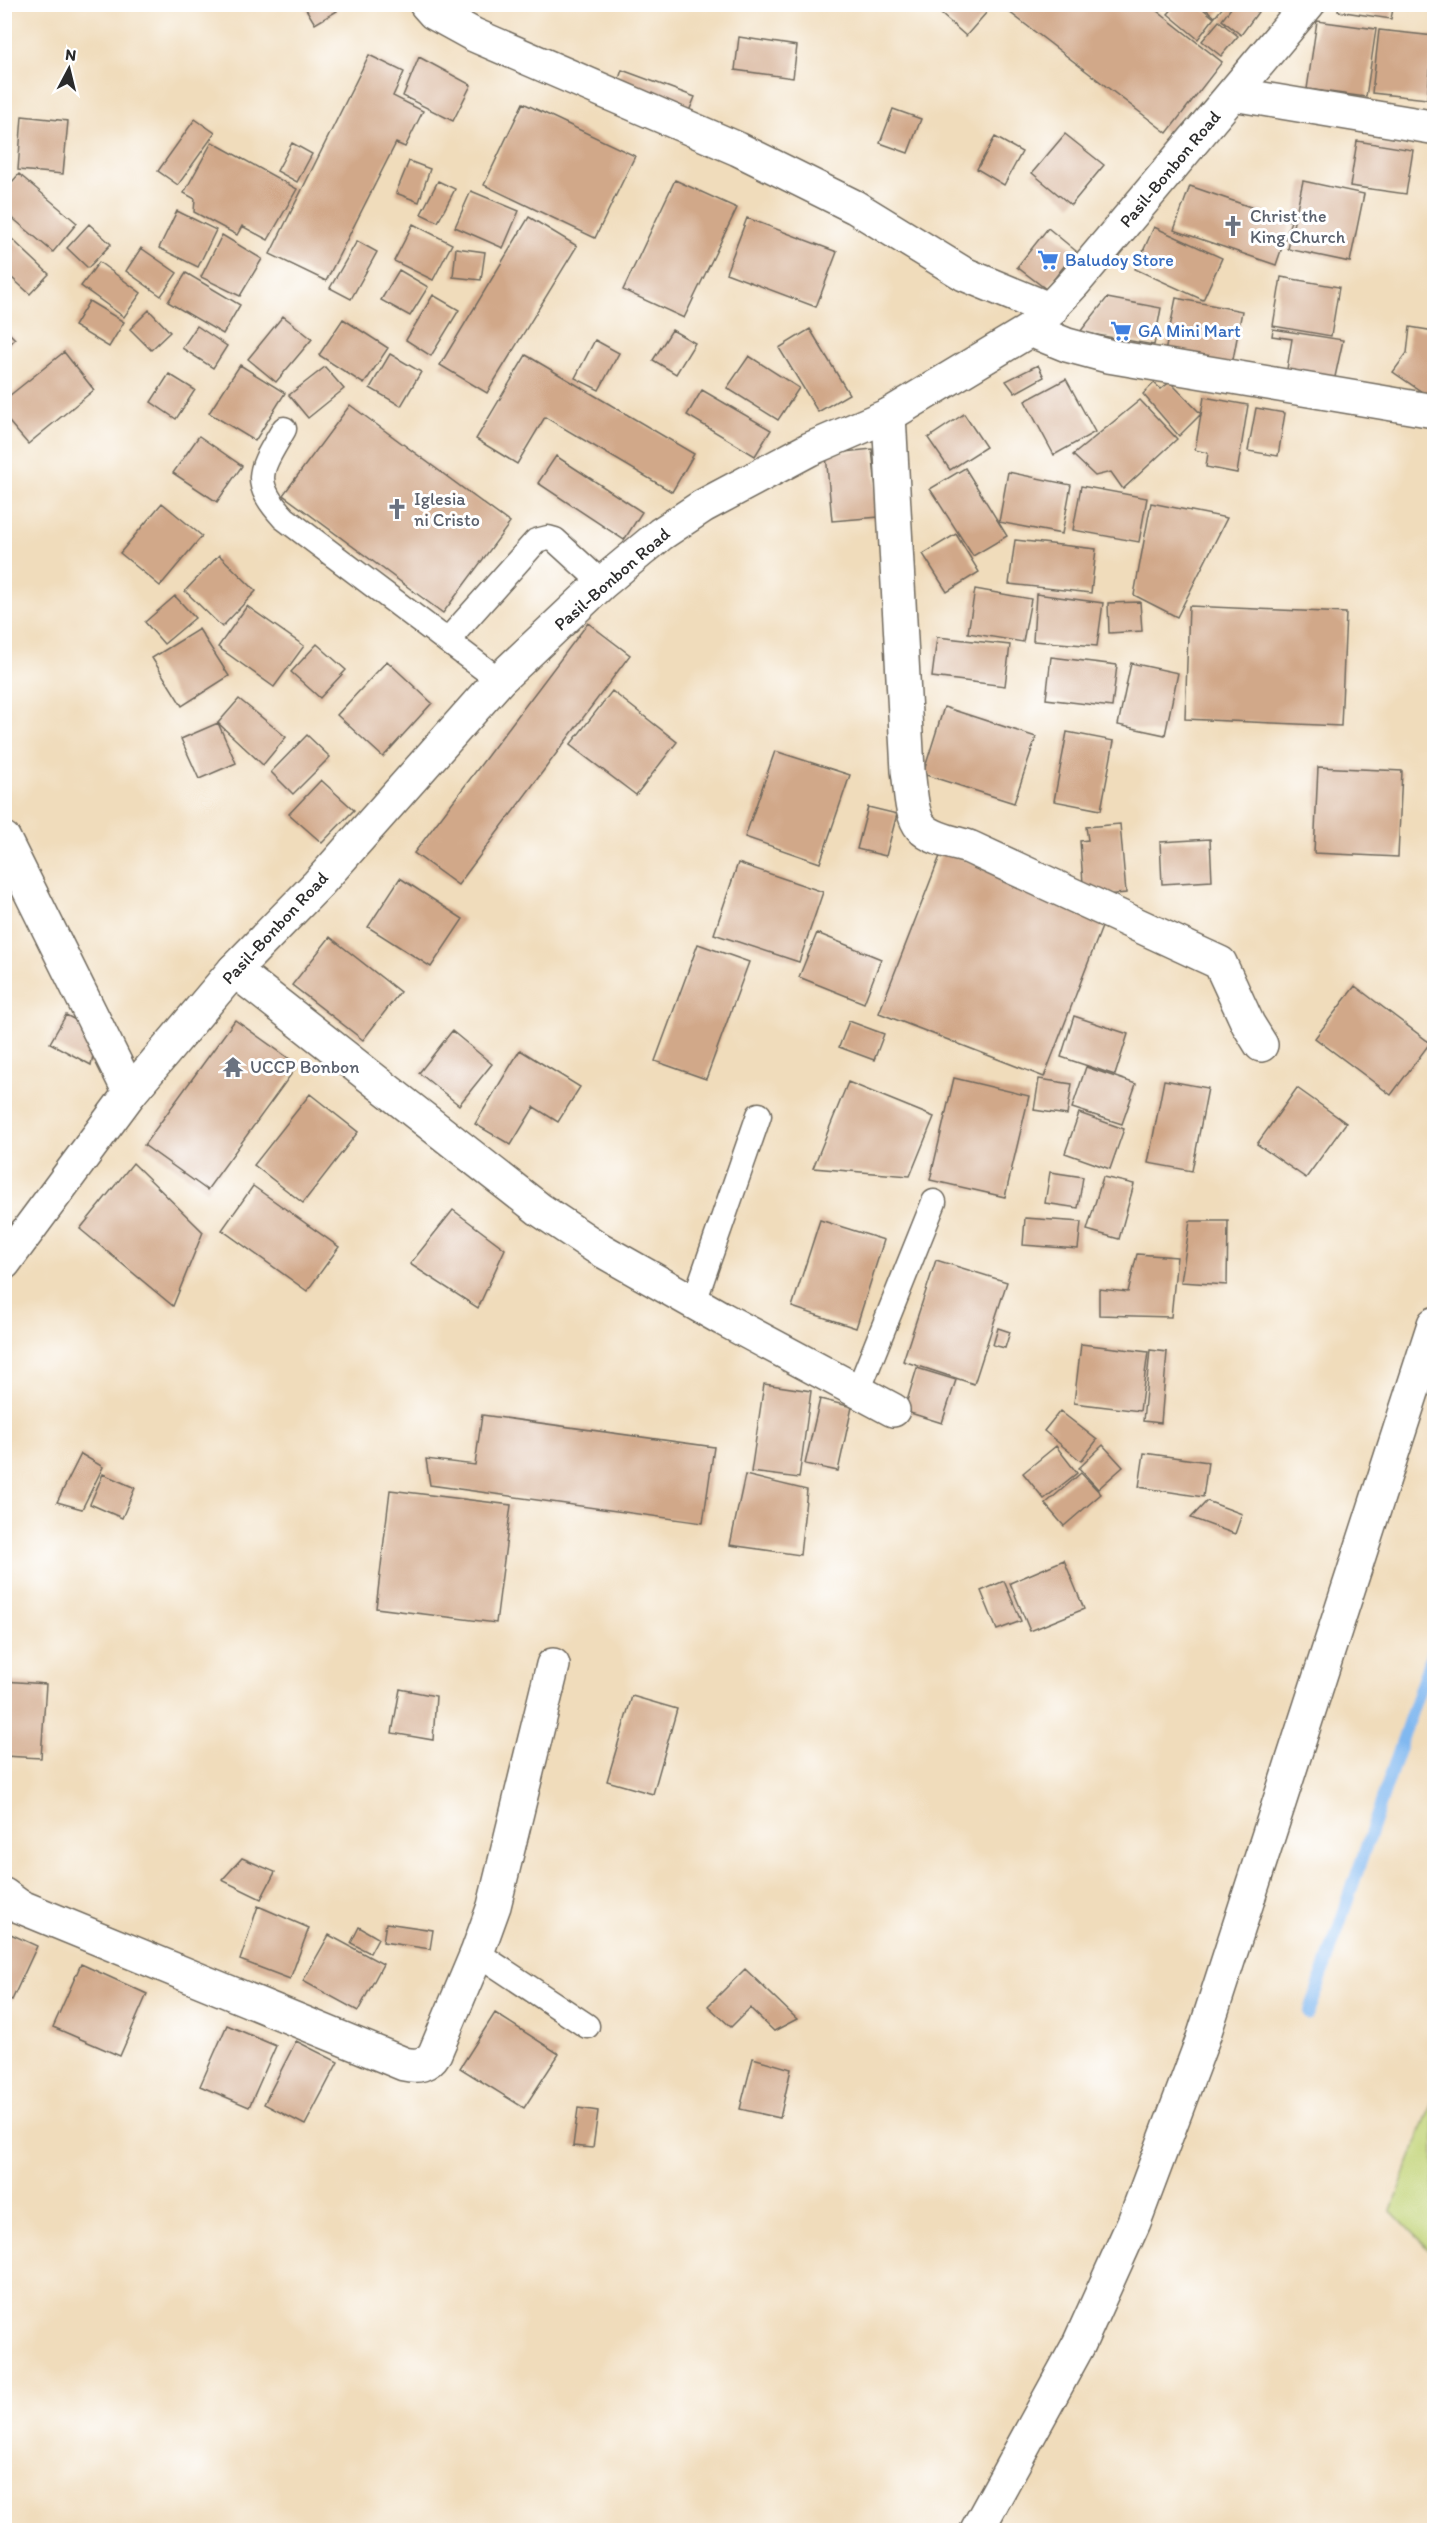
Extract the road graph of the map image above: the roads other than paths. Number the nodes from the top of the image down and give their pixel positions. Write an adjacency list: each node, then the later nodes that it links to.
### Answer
1 (426, 4): 5 (street)
2 (1308, 4): 3 (street, Pasil-Bonbon Road)
3 (1233, 94): 4 (street); 5 (street, Pasil-Bonbon Road)
4 (1431, 127)
5 (1040, 320): 6 (street); 7 (street, Pasil-Bonbon Road)
6 (1434, 411)
7 (889, 416): 9 (street, Pasil-Bonbon Road); 14 (street)
8 (284, 429): 10 (lane)
9 (602, 584): 10 (lane); 11 (street, Pasil-Bonbon Road)
10 (447, 641): 11 (lane)
11 (499, 680): 13 (street, Pasil-Bonbon Road)
12 (4, 839): 15 (street)
13 (234, 970): 15 (street, Pasil-Bonbon Road); 19 (street)
14 (1261, 1045)
15 (130, 1094): 18 (street, Pasil-Bonbon Road)
16 (759, 1115): 19 (lane)
17 (934, 1202): 21 (lane)
18 (4, 1263)
19 (694, 1302): 21 (street)
20 (1434, 1324): 27 (street)
21 (858, 1391): 22 (street)
22 (893, 1410)
23 (553, 1665): 25 (street)
24 (4, 1895): 25 (street)
25 (477, 1953): 26 (lane)
26 (587, 2026)
27 (977, 2530)

